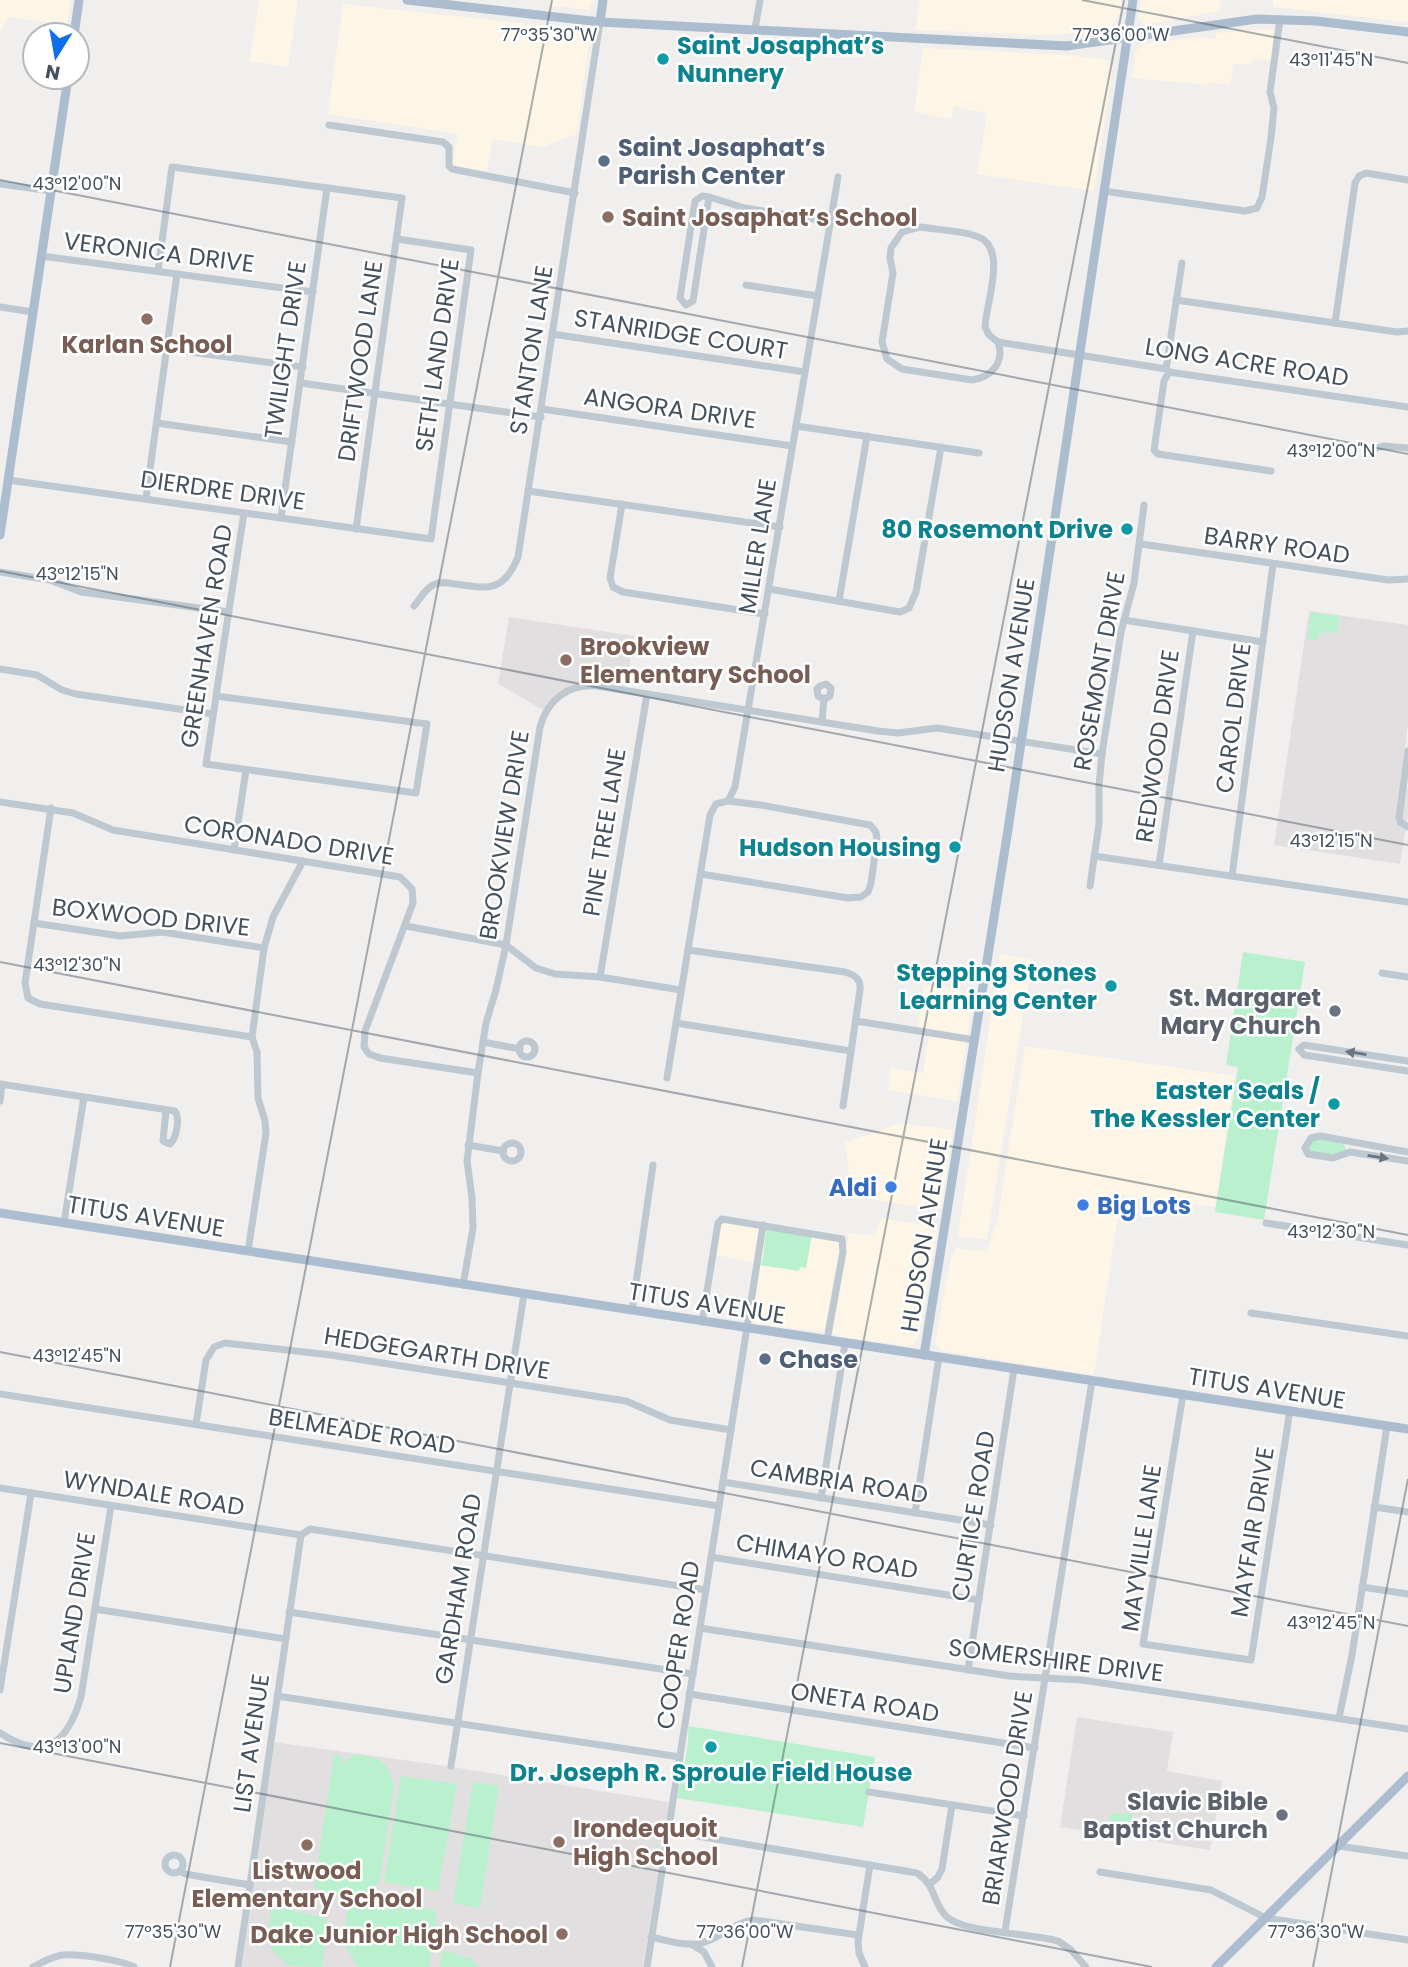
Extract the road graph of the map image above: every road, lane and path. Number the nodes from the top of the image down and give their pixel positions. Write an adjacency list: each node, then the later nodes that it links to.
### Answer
1 (79, 0): 7 (main road)
2 (407, 0): 8 (main road)
3 (603, 0): 8 (main road)
4 (760, 0): 9 (street)
5 (1133, 0): 11 (main road, HUDSON AVENUE)
6 (1280, 19): 10 (main road); 11 (main road); 19 (street)
7 (76, 21)
8 (600, 22): 9 (main road); 20 (street, STANTON LANE)
9 (755, 29): 11 (main road)
10 (1408, 33)
11 (1127, 37): 19 (main road, HUDSON AVENUE)
12 (66, 91): 18 (main road)
13 (329, 125): 20 (street)
14 (838, 177): 22 (street, MILLER LANE)
15 (1408, 180): 34 (street)
16 (0, 184): 18 (street)
17 (327, 188): 23 (street, DRIFTWOOD LANE); 26 (street); 29 (street, TWILIGHT DRIVE)
18 (51, 191): 24 (main road)
19 (1103, 191): 39 (main road, HUDSON AVENUE)
20 (575, 193): 36 (street, STANTON LANE)
21 (709, 197): 21 (street); 22 (street)
22 (831, 222): 30 (street, MILLER LANE)
23 (397, 239): 44 (street, DRIFTWOOD LANE); 45 (street, SETH LAND DRIVE)
24 (41, 256): 26 (street, VERONICA DRIVE); 33 (main road)
25 (1182, 263): 31 (street)
26 (158, 271): 27 (street, VERONICA DRIVE)
27 (177, 274): 29 (street, VERONICA DRIVE); 38 (street)
28 (746, 285): 30 (street)
29 (313, 292): 40 (street, TWILIGHT DRIVE)
30 (818, 296): 42 (street, MILLER LANE)
31 (1176, 300): 34 (street); 41 (street)
32 (0, 307): 33 (street)
33 (33, 312): 58 (main road)
34 (1335, 323): 35 (street)
35 (1408, 331)
36 (552, 334): 42 (street, STANRIDGE COURT); 47 (street, STANTON LANE)
37 (998, 342): 37 (street); 39 (street, LONG ACRE ROAD)
38 (167, 349): 40 (street); 48 (street)
39 (1079, 355): 41 (street, LONG ACRE ROAD); 88 (main road, HUDSON AVENUE)
40 (303, 367): 43 (street, TWILIGHT DRIVE)
41 (1167, 370): 46 (street, LONG ACRE ROAD); 57 (street)
42 (805, 372): 49 (street, MILLER LANE)
43 (301, 383): 44 (street, ANGORA DRIVE); 51 (street, TWILIGHT DRIVE)
44 (376, 393): 45 (street, ANGORA DRIVE); 66 (street, DRIFTWOOD LANE)
45 (450, 404): 47 (street, ANGORA DRIVE); 68 (street, SETH LAND DRIVE)
46 (1408, 407)
47 (541, 413): 52 (street, ANGORA DRIVE); 59 (street, STANTON LANE)
48 (157, 423): 51 (street); 60 (street)
49 (796, 426): 50 (street); 52 (street, MILLER LANE)
50 (867, 436): 53 (street); 74 (street)
51 (292, 442): 64 (street, TWILIGHT DRIVE)
52 (792, 446): 65 (street, MILLER LANE)
53 (942, 447): 56 (street); 74 (street)
54 (1408, 448): 55 (street)
55 (1367, 451)
56 (979, 453)
57 (1271, 471)
58 (8, 480): 60 (street, DIERDRE DRIVE); 67 (main road)
59 (528, 491): 61 (street); 75 (street, STANTON LANE)
60 (146, 498): 63 (street, DIERDRE DRIVE)
61 (622, 504): 65 (street); 77 (street)
62 (1144, 505): 69 (street, ROSEMONT DRIVE)
63 (244, 513): 64 (street, DIERDRE DRIVE); 76 (street, GREENHAVEN ROAD)
64 (281, 519): 66 (street, DIERDRE DRIVE)
65 (780, 527): 73 (street, MILLER LANE)
66 (356, 529): 68 (street, DIERDRE DRIVE)
67 (0, 535)
68 (431, 540)
69 (1141, 544): 70 (street, BARRY ROAD); 78 (street, ROSEMONT DRIVE)
70 (1273, 564): 72 (street, BARRY ROAD); 80 (street, CAROL DRIVE)
71 (0, 572): 76 (street)
72 (1408, 579)
73 (769, 589): 74 (street); 77 (street, MILLER LANE)
74 (839, 601)
75 (414, 606)
76 (229, 612): 83 (street, GREENHAVEN ROAD)
77 (765, 614): 85 (street, MILLER LANE)
78 (1124, 620): 79 (street); 90 (street, ROSEMONT DRIVE)
79 (1193, 631): 80 (street); 99 (street, REDWOOD DRIVE)
80 (1263, 642): 101 (street, CAROL DRIVE)
81 (0, 669): 86 (street)
82 (646, 694): 85 (street, BROOKVIEW DRIVE); 106 (street, BROOKVIEW DRIVE); 110 (street, PINE TREE LANE)
83 (216, 696): 86 (street, GREENHAVEN ROAD); 91 (street)
84 (824, 699): 87 (street)
85 (748, 710): 87 (street, BROOKVIEW DRIVE); 92 (street, MILLER LANE)
86 (214, 714): 91 (street, GREENHAVEN ROAD)
87 (821, 722): 88 (street, BROOKVIEW DRIVE)
88 (1020, 742): 90 (street, BROOKVIEW DRIVE); 116 (main road, HUDSON AVENUE)
89 (1408, 751): 95 (street)
90 (1102, 754): 97 (street, ROSEMONT DRIVE)
91 (246, 770): 96 (street)
92 (728, 801): 100 (street, MILLER LANE); 100 (street)
93 (0, 802): 94 (street, CORONADO DRIVE)
94 (51, 808): 96 (street, CORONADO DRIVE); 104 (street)
95 (1404, 825)
96 (233, 850): 98 (street, CORONADO DRIVE)
97 (1094, 856): 99 (street); 102 (street, ROSEMONT DRIVE)
98 (303, 861): 105 (street, CORONADO DRIVE); 107 (street)
99 (1159, 865): 101 (street)
100 (701, 874): 108 (street, MILLER LANE)
101 (1232, 876): 103 (street)
102 (1090, 886)
103 (1408, 902)
104 (34, 923): 107 (street, BOXWOOD DRIVE); 115 (street)
105 (406, 926): 106 (street); 122 (street, CORONADO DRIVE)
106 (506, 944): 110 (street); 117 (street, BROOKVIEW DRIVE)
107 (264, 948): 115 (street)
108 (688, 950): 112 (street, MILLER LANE); 113 (street)
109 (1382, 973): 111 (street)
110 (600, 977): 112 (street)
111 (1408, 977)
112 (681, 990): 114 (street, MILLER LANE)
113 (856, 1021): 116 (street); 119 (street)
114 (676, 1023): 119 (street); 123 (street, MILLER LANE)
115 (252, 1037): 141 (street)
116 (975, 1040): 151 (main road, HUDSON AVENUE)
117 (483, 1042): 118 (street); 122 (street, BROOKVIEW DRIVE)
118 (520, 1049)
119 (851, 1051): 127 (street)
120 (1408, 1061): 121 (street, one-way to 121)
121 (1408, 1071)
122 (478, 1073): 130 (street, BROOKVIEW DRIVE)
123 (667, 1078)
124 (1, 1084): 125 (street); 126 (street)
125 (84, 1097): 128 (street); 137 (street)
126 (0, 1101)
127 (843, 1106)
128 (166, 1110)
129 (1355, 1144): 132 (street); 133 (street); 133 (street)
130 (468, 1145): 131 (street); 142 (street, BROOKVIEW DRIVE)
131 (503, 1151)
132 (1408, 1152)
133 (1353, 1153): 134 (street, one-way to 134)
134 (1408, 1161)
135 (653, 1166): 144 (street)
136 (0, 1213): 137 (main road, TITUS AVENUE)
137 (64, 1223): 141 (main road, TITUS AVENUE)
138 (1266, 1223): 140 (street)
139 (763, 1225): 146 (street); 147 (street, COOPER ROAD); 149 (street)
140 (1408, 1245)
141 (248, 1251): 142 (main road, TITUS AVENUE)
142 (463, 1284): 143 (main road, TITUS AVENUE)
143 (524, 1294): 144 (main road, TITUS AVENUE); 155 (street, GARDHAM ROAD)
144 (632, 1311): 146 (main road, TITUS AVENUE)
145 (1251, 1313): 148 (street)
146 (702, 1322): 147 (main road, TITUS AVENUE)
147 (747, 1328): 149 (main road, TITUS AVENUE); 162 (street, COOPER ROAD)
148 (1408, 1336)
149 (827, 1340): 150 (main road, TITUS AVENUE)
150 (845, 1343): 151 (main road, TITUS AVENUE); 167 (street)
151 (924, 1355): 152 (main road, TITUS AVENUE)
152 (939, 1357): 153 (main road, TITUS AVENUE); 172 (street)
153 (1014, 1369): 154 (main road, TITUS AVENUE); 173 (street, CURTICE ROAD)
154 (1092, 1381): 157 (main road, TITUS AVENUE); 189 (street, BRIARWOOD DRIVE)
155 (510, 1383): 159 (street, HEDGEGARTH DRIVE); 162 (street, HEDGEGARTH DRIVE); 163 (street, GARDHAM ROAD)
156 (0, 1394): 159 (street, BELMEADE ROAD)
157 (1183, 1394): 158 (main road, TITUS AVENUE); 186 (street, MAYVILLE LANE)
158 (1290, 1410): 160 (main road, TITUS AVENUE); 186 (street, MAYFAIR DRIVE)
159 (196, 1424): 163 (street, BELMEADE ROAD)
160 (1387, 1426): 161 (main road, TITUS AVENUE); 170 (street)
161 (1408, 1429)
162 (731, 1430): 164 (street, COOPER ROAD)
163 (497, 1471): 169 (street, BELMEADE ROAD); 175 (street, GARDHAM ROAD)
164 (723, 1482): 167 (street, CAMBRIA ROAD); 169 (street, COOPER ROAD)
165 (0, 1488): 166 (street, WYNDALE ROAD)
166 (31, 1493): 168 (street, WYNDALE ROAD); 190 (street)
167 (821, 1498): 172 (street, CAMBRIA ROAD)
168 (111, 1506): 174 (street, WYNDALE ROAD); 181 (street, UPLAND DRIVE)
169 (719, 1506): 176 (street, COOPER ROAD)
170 (1374, 1507): 171 (street); 177 (street)
171 (1408, 1512)
172 (915, 1513): 173 (street, CAMBRIA ROAD)
173 (991, 1525): 180 (street, CURTICE ROAD)
174 (301, 1535): 175 (street); 182 (street, LIST AVENUE)
175 (483, 1555): 178 (street); 185 (street, GARDHAM ROAD)
176 (711, 1557): 178 (street, COOPER ROAD); 180 (street, CHIMAYO ROAD)
177 (1362, 1587): 179 (street); 193 (street)
178 (706, 1590): 183 (street, COOPER ROAD)
179 (1408, 1594)
180 (979, 1600): 187 (street, CURTICE ROAD)
181 (95, 1609): 184 (street); 196 (street, UPLAND DRIVE)
182 (289, 1612): 184 (street, LIST AVENUE); 185 (street)
183 (700, 1628): 187 (street, SOMERSHIRE DRIVE); 188 (street, COOPER ROAD)
184 (286, 1639): 192 (street, LIST AVENUE)
185 (470, 1639): 188 (street); 194 (street, GARDHAM ROAD)
186 (1251, 1661)
187 (968, 1670): 189 (street, SOMERSHIRE DRIVE)
188 (693, 1674): 191 (street, COOPER ROAD)
189 (1046, 1678): 193 (street, SOMERSHIRE DRIVE); 197 (street, BRIARWOOD DRIVE)
190 (0, 1689)
191 (690, 1694): 197 (street, ONETA ROAD); 198 (street, COOPER ROAD)
192 (277, 1696): 194 (street); 211 (street, LIST AVENUE)
193 (1339, 1718): 195 (street, SOMERSHIRE DRIVE)
194 (457, 1724): 198 (street); 199 (street, GARDHAM ROAD)
195 (1408, 1729)
196 (0, 1733)
197 (1035, 1748): 203 (street, BRIARWOOD DRIVE)
198 (680, 1757): 204 (street, COOPER ROAD)
199 (451, 1766)
200 (1408, 1776): 205 (main road)
201 (869, 1792): 202 (street)
202 (952, 1805): 203 (street); 210 (street)
203 (1024, 1816): 213 (street, BRIARWOOD DRIVE)
204 (668, 1831): 207 (street); 215 (street, COOPER ROAD)
205 (1338, 1846): 206 (street); 212 (main road)
206 (1408, 1856)
207 (870, 1864): 210 (street); 214 (street)
208 (180, 1871): 211 (street)
209 (1100, 1872): 212 (street)
210 (930, 1884): 213 (street)
211 (250, 1885): 220 (street, LIST AVENUE)
212 (1266, 1918): 216 (street); 225 (main road)
213 (1005, 1931): 224 (street)
214 (858, 1935): 217 (street); 223 (street)
215 (651, 1937): 217 (street); 221 (street, COOPER ROAD)
216 (1408, 1940)
217 (690, 1944): 222 (street)
218 (33, 1967): 219 (street)
219 (134, 1967)
220 (238, 1967)
221 (647, 1967)
222 (712, 1967)
223 (865, 1967)
224 (1085, 1967)
225 (1216, 1967)

